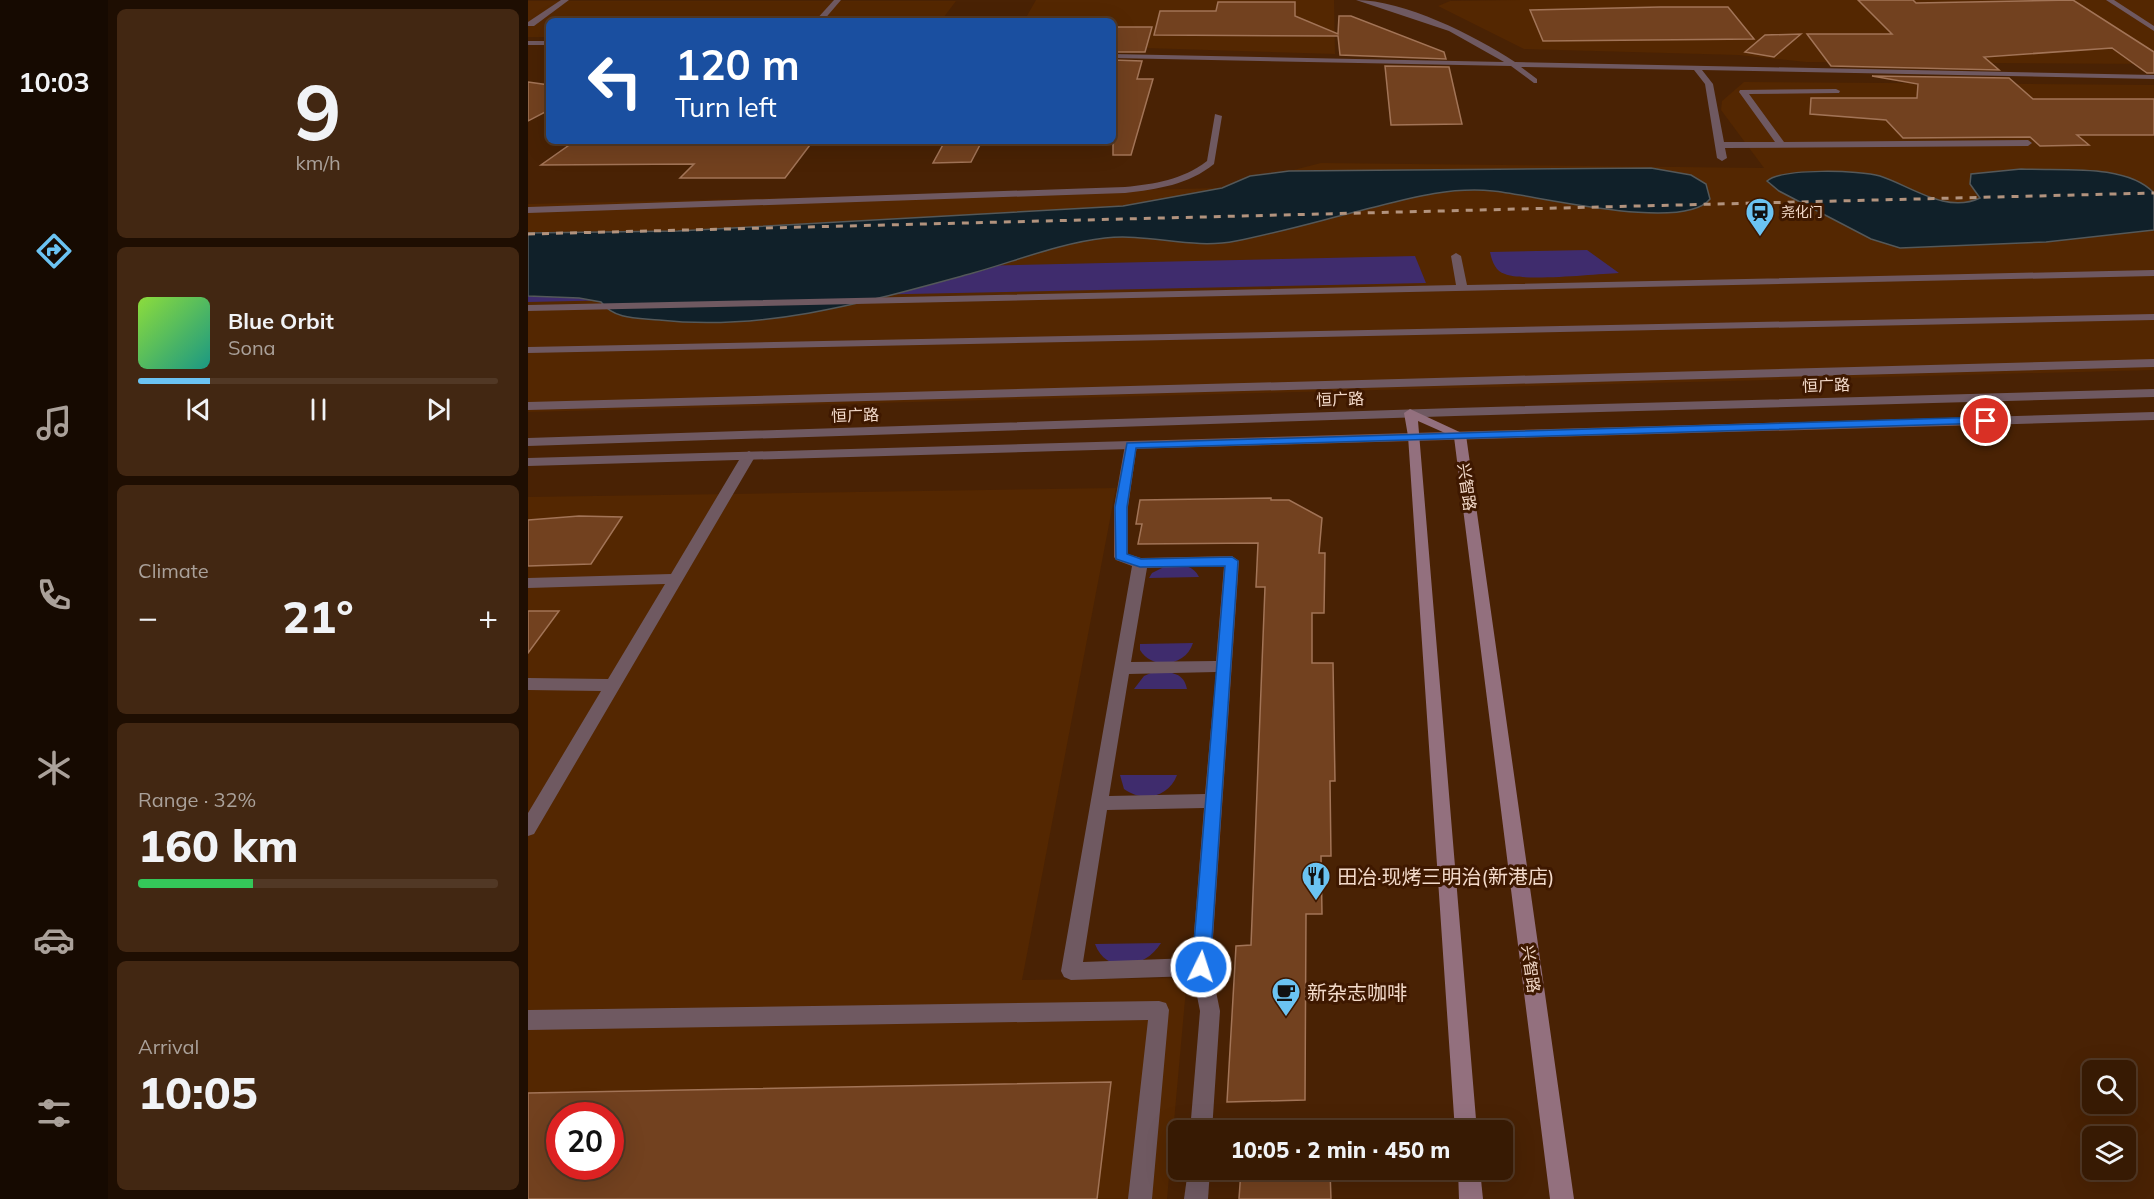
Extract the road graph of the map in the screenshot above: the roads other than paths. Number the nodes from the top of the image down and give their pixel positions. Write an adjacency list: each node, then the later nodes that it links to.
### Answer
1 (566, 0): 7 (street)
2 (838, 0): 5 (street)
3 (1359, 0): 13 (street)
4 (2109, 0): 6 (street)
5 (822, 18)
6 (2150, 23): 9 (street)
7 (529, 24): 8 (street)
8 (546, 24)
9 (2154, 29)
10 (528, 43): 11 (street)
11 (546, 43)
12 (1116, 56): 13 (street)
13 (1516, 65): 14 (street); 16 (street)
14 (1698, 70): 15 (street); 20 (street)
15 (2154, 77)
16 (1534, 81)
17 (1836, 91): 21 (street)
18 (1218, 116): 23 (street)
19 (2028, 143): 21 (street)
20 (1719, 145): 21 (street); 22 (street)
21 (1782, 145)
22 (1722, 158)
23 (528, 210)
24 (1456, 256): 26 (street)
25 (2154, 273): 26 (street)
26 (1462, 287): 27 (street)
27 (528, 308)
28 (2154, 317): 29 (street)
29 (528, 350)
30 (2154, 363): 32 (street)
31 (2154, 393): 33 (street, 恒广路)
32 (528, 406)
33 (1410, 413): 35 (main road); 36 (main road); 37 (street, 恒广路)
34 (2154, 416): 35 (street)
35 (1460, 435): 36 (street); 60 (main road, 兴智路)
36 (1414, 436): 38 (street); 54 (main road)
37 (528, 442)
38 (1131, 445): 39 (street); 41 (street)
39 (749, 455): 40 (street); 42 (street)
40 (528, 462)
41 (1140, 563): 44 (street); 45 (street)
42 (676, 579): 43 (street); 47 (street)
43 (528, 583)
44 (1224, 666): 45 (street); 48 (street)
45 (1122, 668): 49 (street)
46 (528, 684): 47 (street)
47 (614, 685): 50 (street)
48 (1214, 801): 49 (street); 51 (street)
49 (1099, 803): 51 (street)
50 (528, 829)
51 (1201, 967): 53 (street)
52 (528, 1020): 57 (street)
53 (1202, 1120)
54 (1465, 1120)
55 (1197, 1180): 58 (street)
56 (1470, 1180): 59 (main road)
57 (1140, 1199)
58 (1196, 1199)
59 (1471, 1199)
60 (1562, 1199)

